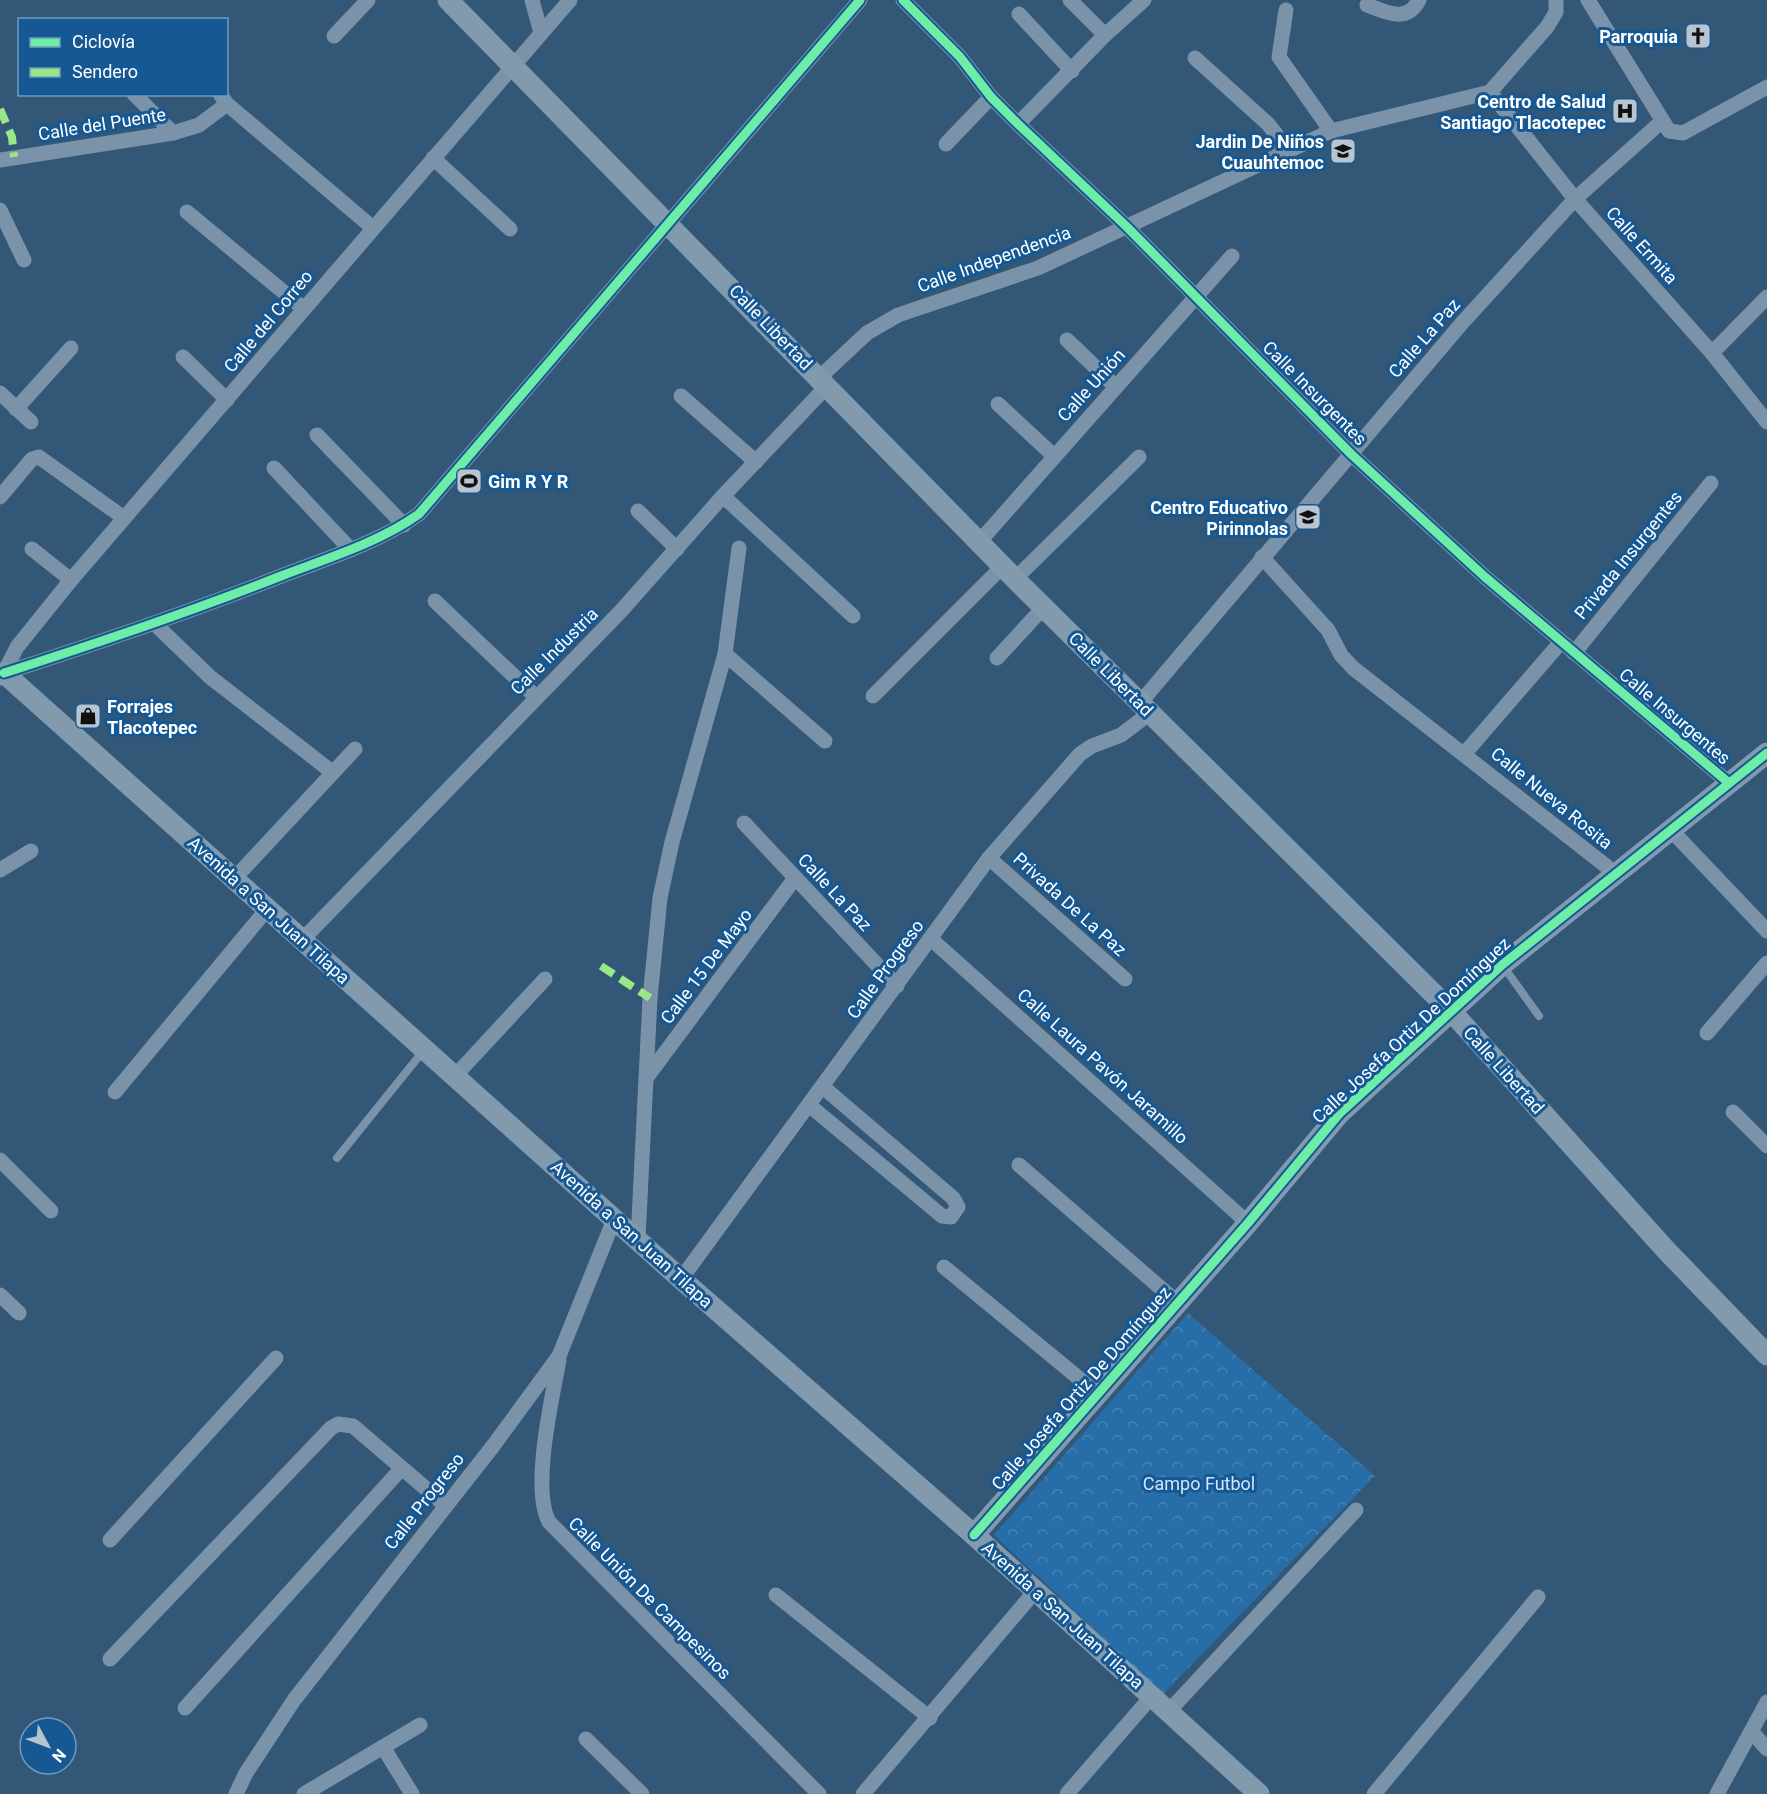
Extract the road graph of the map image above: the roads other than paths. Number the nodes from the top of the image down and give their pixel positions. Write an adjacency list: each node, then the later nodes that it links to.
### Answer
1 (368, 0): 17 (street)
2 (448, 0): 19 (main road, Calle Libertad)
3 (531, 0): 15 (street)
4 (570, 0): 15 (street, Calle del Correo)
5 (860, 0): 37 (street)
6 (903, 0): 24 (street, Calle Insurgentes)
7 (1071, 0): 16 (street)
8 (1144, 0): 16 (street)
9 (1419, 0): 12 (street)
10 (1556, 0): 22 (street)
11 (1588, 0): 26 (street)
12 (1367, 5)
13 (1286, 10): 28 (street)
14 (1019, 14): 20 (street)
15 (541, 33): 19 (street, Calle del Correo)
16 (1105, 35): 20 (street)
17 (334, 36)
18 (1195, 58): 31 (street)
19 (513, 66): 32 (street, Calle del Correo); 37 (main road, Calle Libertad)
20 (1072, 71): 27 (street)
21 (1767, 87): 26 (street)
22 (1490, 92): 28 (street, Calle Independencia); 34 (street, Calle Ermita)
23 (136, 96): 29 (street)
24 (991, 97): 27 (street, Calle Insurgentes); 30 (street)
25 (223, 99): 29 (street, Calle del Puente); 39 (street, Calle del Puente)
26 (1661, 122): 34 (street, Calle La Paz)
27 (1018, 124): 38 (street, Calle Insurgentes)
28 (1331, 131): 31 (street, Calle Independencia)
29 (173, 133): 33 (street, Calle del Puente)
30 (946, 144)
31 (1280, 155): 38 (street, Calle Independencia)
32 (433, 158): 39 (street, Calle del Correo); 40 (street)
33 (0, 160)
34 (1575, 199): 48 (street, Calle Ermita); 60 (street, Calle La Paz)
35 (0, 210): 42 (street)
36 (187, 212): 45 (street)
37 (670, 224): 50 (main road, Calle Libertad); 70 (street)
38 (1127, 227): 43 (street, Calle Insurgentes); 50 (street, Calle Independencia)
39 (373, 228): 45 (street, Calle del Correo)
40 (510, 229)
41 (1232, 256): 43 (street, Calle Unión)
42 (24, 260)
43 (1196, 297): 51 (street, Calle Unión); 60 (street, Calle Insurgentes)
44 (1767, 297): 48 (street)
45 (304, 309): 54 (street, Calle del Correo)
46 (1067, 340): 51 (street)
47 (71, 348): 56 (street)
48 (1712, 353): 58 (street, Calle Ermita)
49 (183, 357): 54 (street)
50 (824, 381): 63 (street, Calle Industria); 71 (main road, Calle Libertad)
51 (1116, 387): 61 (street, Calle Unión)
52 (0, 393): 56 (street)
53 (681, 396): 63 (street)
54 (227, 400): 69 (street, Calle del Correo)
55 (998, 404): 61 (street)
56 (16, 408): 57 (street)
57 (31, 422)
58 (1767, 422)
59 (317, 435): 70 (street)
60 (1351, 454): 76 (street, Calle La Paz); 83 (street, Calle Insurgentes)
61 (1054, 456): 71 (street, Calle Unión)
62 (1138, 458): 77 (street)
63 (756, 462): 66 (street, Calle Industria)
64 (274, 468): 75 (street)
65 (1711, 483): 84 (street, Privada Insurgentes)
66 (723, 496): 74 (street, Calle Industria); 81 (street)
67 (0, 497): 69 (street)
68 (638, 511): 74 (street)
69 (124, 518): 78 (street, Calle del Correo)
70 (404, 525): 75 (street)
71 (980, 541): 77 (main road, Calle Libertad)
72 (740, 548): 85 (street)
73 (32, 549): 78 (street)
74 (677, 549): 89 (street, Calle Industria)
75 (351, 550): 82 (street)
76 (1262, 557): 90 (street, Calle La Paz); 93 (street, Calle Nueva Rosita)
77 (1009, 572): 80 (main road, Calle Libertad); 88 (street)
78 (71, 580): 87 (street, Calle del Correo)
79 (435, 601): 89 (street)
80 (1044, 608): 86 (street); 90 (main road, Calle Libertad)
81 (853, 616)
82 (156, 625): 87 (street); 95 (street)
83 (1561, 642): 84 (street, Calle Insurgentes); 93 (street, Calle Nueva Rosita)
84 (1574, 653): 96 (street, Calle Insurgentes)
85 (725, 654): 91 (street); 119 (street)
86 (997, 658)
87 (2, 674): 104 (main road, Avenida a San Juan Tilapa)
88 (873, 696)
89 (536, 697): 107 (street, Calle Industria)
90 (1145, 708): 100 (street, Calle Progreso); 114 (main road, Calle Libertad)
91 (825, 741)
92 (355, 749): 95 (street)
93 (1465, 753): 102 (street, Calle Nueva Rosita)
94 (1767, 753): 96 (main road, Calle Josefa Ortiz De Domínguez)
95 (332, 772): 104 (street)
96 (1729, 783): 98 (main road, Calle Josefa Ortiz De Domínguez)
97 (744, 823): 103 (street, Calle La Paz)
98 (1671, 830): 102 (main road, Calle Josefa Ortiz De Domínguez); 106 (street)
99 (31, 851): 101 (street)
100 (990, 858): 108 (street, Calle Progreso); 112 (street, Privada De La Paz)
101 (0, 870)
102 (1615, 873): 110 (main road, Calle Josefa Ortiz De Domínguez)
103 (795, 878): 113 (street, Calle La Paz); 119 (street, Calle 15 De Mayo)
104 (234, 879): 105 (main road, Avenida a San Juan Tilapa)
105 (268, 909): 107 (main road, Avenida a San Juan Tilapa); 121 (street)
106 (1765, 925)
107 (303, 939): 117 (main road, Avenida a San Juan Tilapa)
108 (932, 939): 113 (street, Calle Progreso); 132 (street, Calle Laura Pavón Jaramillo)
109 (1767, 963): 116 (street)
110 (1502, 965): 114 (main road, Calle Josefa Ortiz De Domínguez); 115 (lane)
111 (545, 979): 118 (street)
112 (1125, 979)
113 (897, 986): 120 (street, Calle Progreso)
114 (1451, 1011): 132 (main road, Calle Josefa Ortiz De Domínguez); 139 (main road, Calle Libertad)
115 (1539, 1016)
116 (1707, 1033)
117 (424, 1048): 118 (main road, Avenida a San Juan Tilapa); 127 (lane)
118 (455, 1076): 131 (main road, Avenida a San Juan Tilapa)
119 (647, 1077): 133 (street)
120 (823, 1086): 122 (street, Calle Progreso); 123 (street)
121 (115, 1092)
122 (809, 1106): 125 (street); 135 (street, Calle Progreso)
123 (849, 1109): 125 (street); 125 (street)
124 (1733, 1112): 126 (street)
125 (836, 1126)
126 (1767, 1146)
127 (337, 1158)
128 (0, 1160): 130 (street)
129 (1019, 1165): 137 (street)
130 (51, 1210)
131 (615, 1217): 133 (main road, Avenida a San Juan Tilapa); 140 (street, Calle Progreso)
132 (1248, 1223): 137 (main road, Calle Josefa Ortiz De Domínguez)
133 (638, 1239): 135 (main road, Avenida a San Juan Tilapa)
134 (944, 1266): 142 (street)
135 (681, 1279): 146 (main road, Avenida a San Juan Tilapa)
136 (0, 1295): 138 (street)
137 (1178, 1303): 142 (main road, Calle Josefa Ortiz De Domínguez)
138 (19, 1313)
139 (1767, 1355)
140 (559, 1356): 144 (street, Calle Progreso); 166 (street, Calle Unión De Campesinos)
141 (276, 1358): 147 (street)
142 (1098, 1394): 146 (main road, Calle Josefa Ortiz De Domínguez)
143 (401, 1469): 144 (street); 151 (street); 154 (street)
144 (445, 1504): 162 (street, Calle Progreso)
145 (1356, 1510): 155 (street)
146 (974, 1535): 148 (main road, Avenida a San Juan Tilapa)
147 (110, 1540)
148 (1036, 1590): 152 (main road, Avenida a San Juan Tilapa); 156 (street)
149 (776, 1595): 156 (street)
150 (1538, 1598): 170 (street)
151 (110, 1659)
152 (1152, 1696): 155 (main road, Avenida a San Juan Tilapa); 168 (street)
153 (1767, 1702): 158 (street)
154 (185, 1708)
155 (1169, 1711): 169 (main road, Avenida a San Juan Tilapa)
156 (930, 1718): 167 (street)
157 (420, 1725): 160 (street)
158 (1752, 1732): 161 (street); 171 (street)
159 (586, 1739): 165 (street)
160 (383, 1747): 163 (street); 164 (street)
161 (1767, 1749)
162 (236, 1794)
163 (303, 1794)
164 (412, 1794)
165 (642, 1794)
166 (819, 1794)
167 (863, 1794)
168 (1067, 1794)
169 (1259, 1794)
170 (1374, 1794)
171 (1717, 1794)

